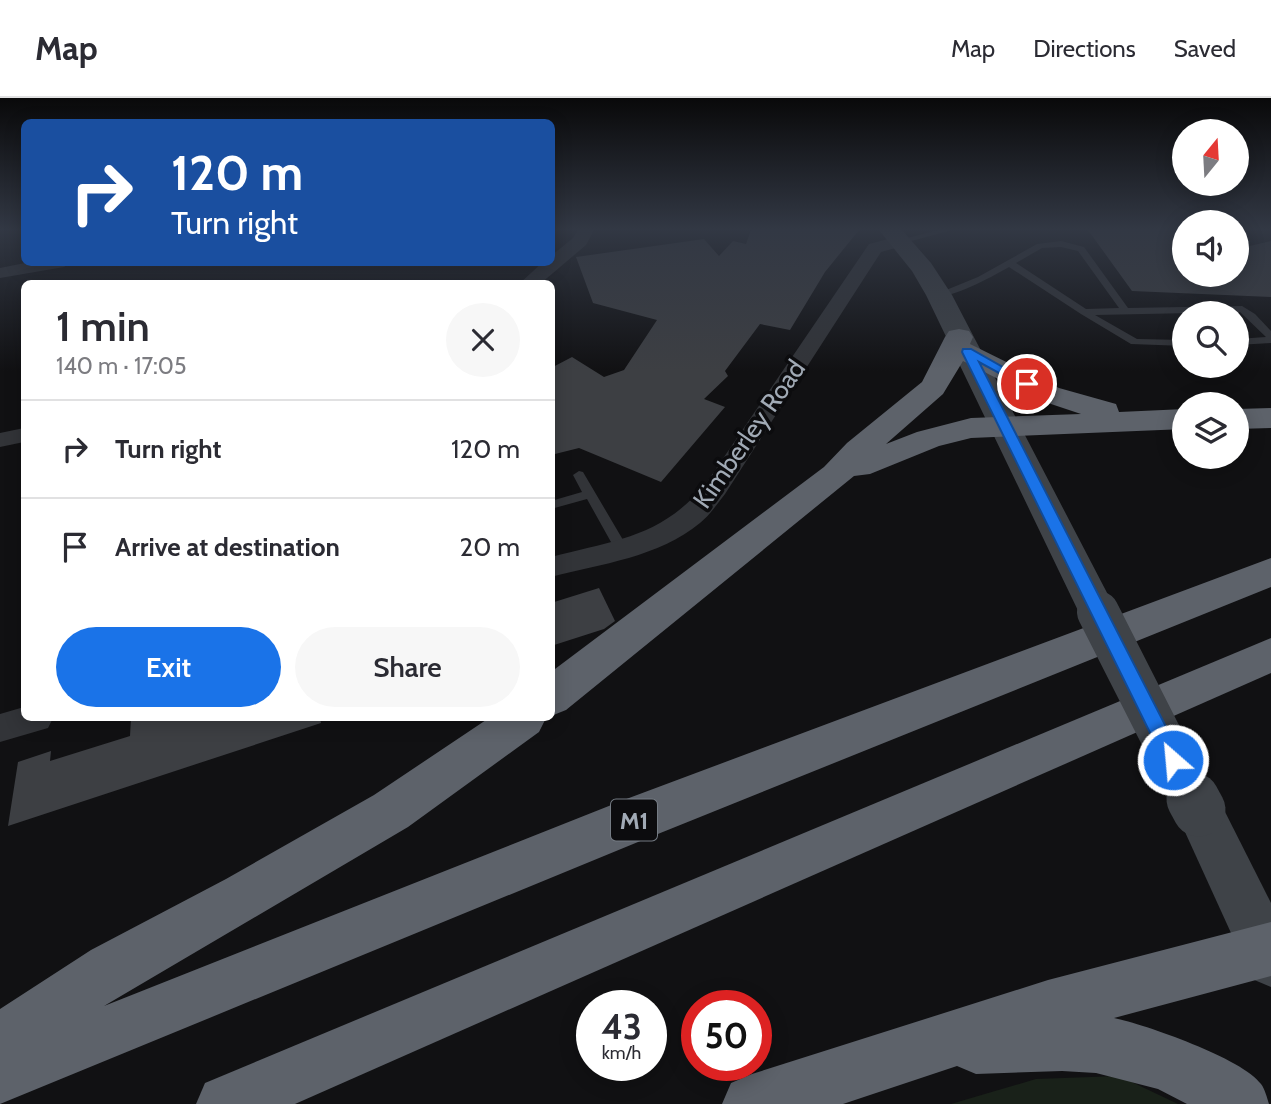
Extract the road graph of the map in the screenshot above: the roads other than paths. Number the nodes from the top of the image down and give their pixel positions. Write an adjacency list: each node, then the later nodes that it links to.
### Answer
1 (856, 277): 24 (street, Kimberley Road)
2 (926, 277): 6 (main road)
3 (981, 277): 6 (lane)
4 (1031, 277): 8 (lane)
5 (1102, 277): 7 (lane)
6 (939, 295): 12 (main road)
7 (1124, 309): 8 (lane); 9 (lane)
8 (1084, 312): 11 (lane)
9 (1271, 338): 10 (lane)
10 (1249, 341)
11 (1172, 343)
12 (963, 344): 16 (highway); 17 (main road); 21 (highway)
13 (1249, 418): 14 (highway)
14 (1271, 418)
15 (1172, 419): 16 (highway)
16 (1145, 420): 17 (highway)
17 (1005, 425): 21 (highway); 32 (main road, bridge)
18 (21, 436): 19 (street)
19 (0, 440)
20 (579, 475): 22 (lane)
21 (836, 475): 28 (highway)
22 (589, 494): 23 (lane); 24 (lane)
23 (555, 504)
24 (621, 548): 25 (street, Kimberley Road)
25 (555, 566)
26 (1271, 572): 35 (highway, M1)
27 (1271, 655): 36 (highway)
28 (555, 694)
29 (26, 721): 31 (street)
30 (519, 721): 33 (highway)
31 (0, 728)
32 (1270, 953): 34 (highway)
33 (0, 1042)
34 (934, 1046): 37 (highway); 38 (highway)
35 (0, 1076)
36 (226, 1104)
37 (752, 1104)
38 (1240, 1104)

